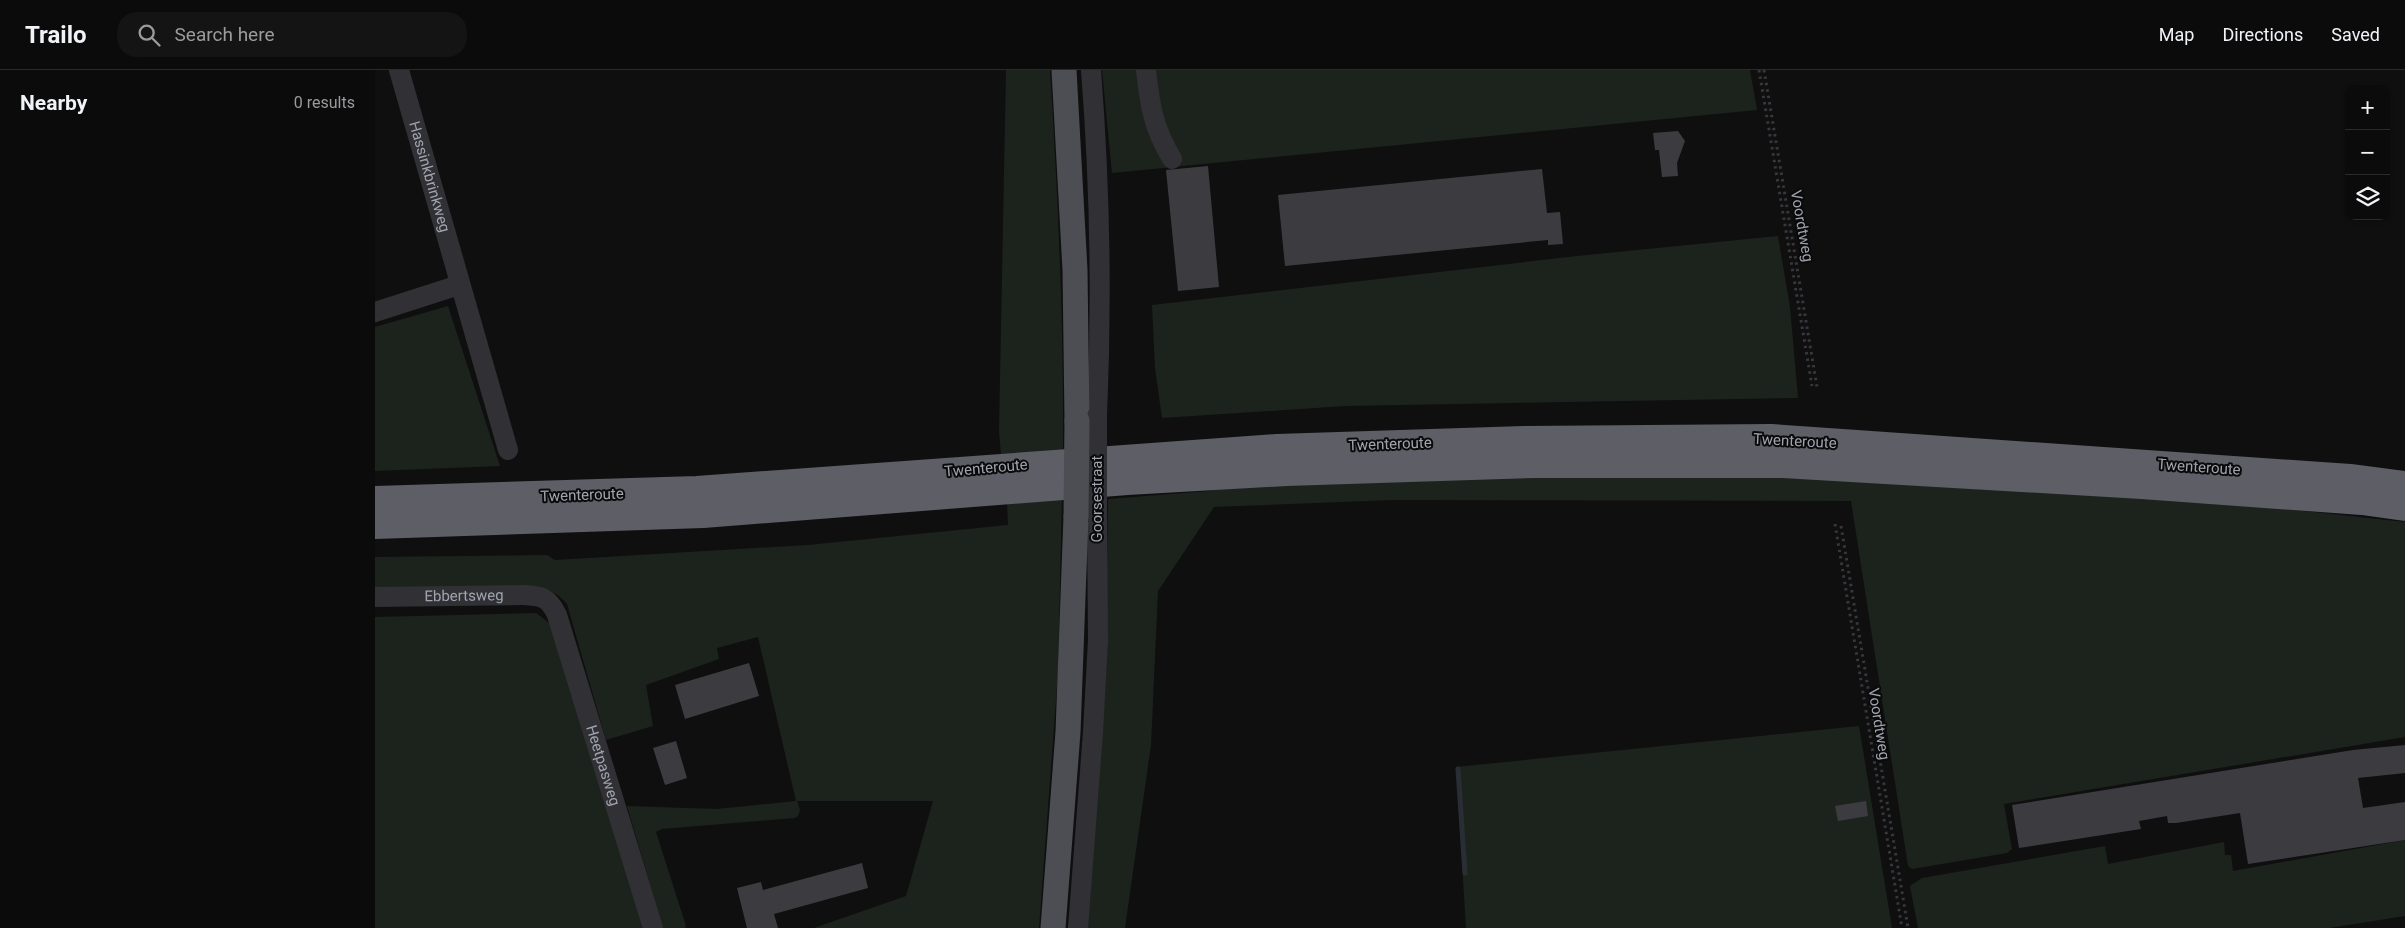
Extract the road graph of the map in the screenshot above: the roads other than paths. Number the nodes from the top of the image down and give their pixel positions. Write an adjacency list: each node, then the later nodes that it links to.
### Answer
1 (399, 70): 6 (street, Hassinkbrinkweg)
2 (1064, 70): 8 (main road, Goorsestraat)
3 (1091, 70): 8 (street, Goorsestraat)
4 (1146, 70): 5 (street)
5 (1171, 159)
6 (459, 285): 7 (street); 9 (street, Hassinkbrinkweg)
7 (375, 312)
8 (1087, 419): 13 (main road, Goorsestraat, bridge)
9 (508, 450)
10 (2405, 485): 11 (highway, Twenteroute)
11 (375, 500)
12 (2405, 507): 14 (highway, Twenteroute)
13 (1086, 516): 18 (main road, Goorsestraat); 19 (street, Goorsestraat)
14 (375, 525)
15 (375, 596): 16 (street, Ebbertsweg)
16 (551, 603): 17 (street, Heetpasweg)
17 (653, 928)
18 (1053, 928)
19 (1078, 928)

